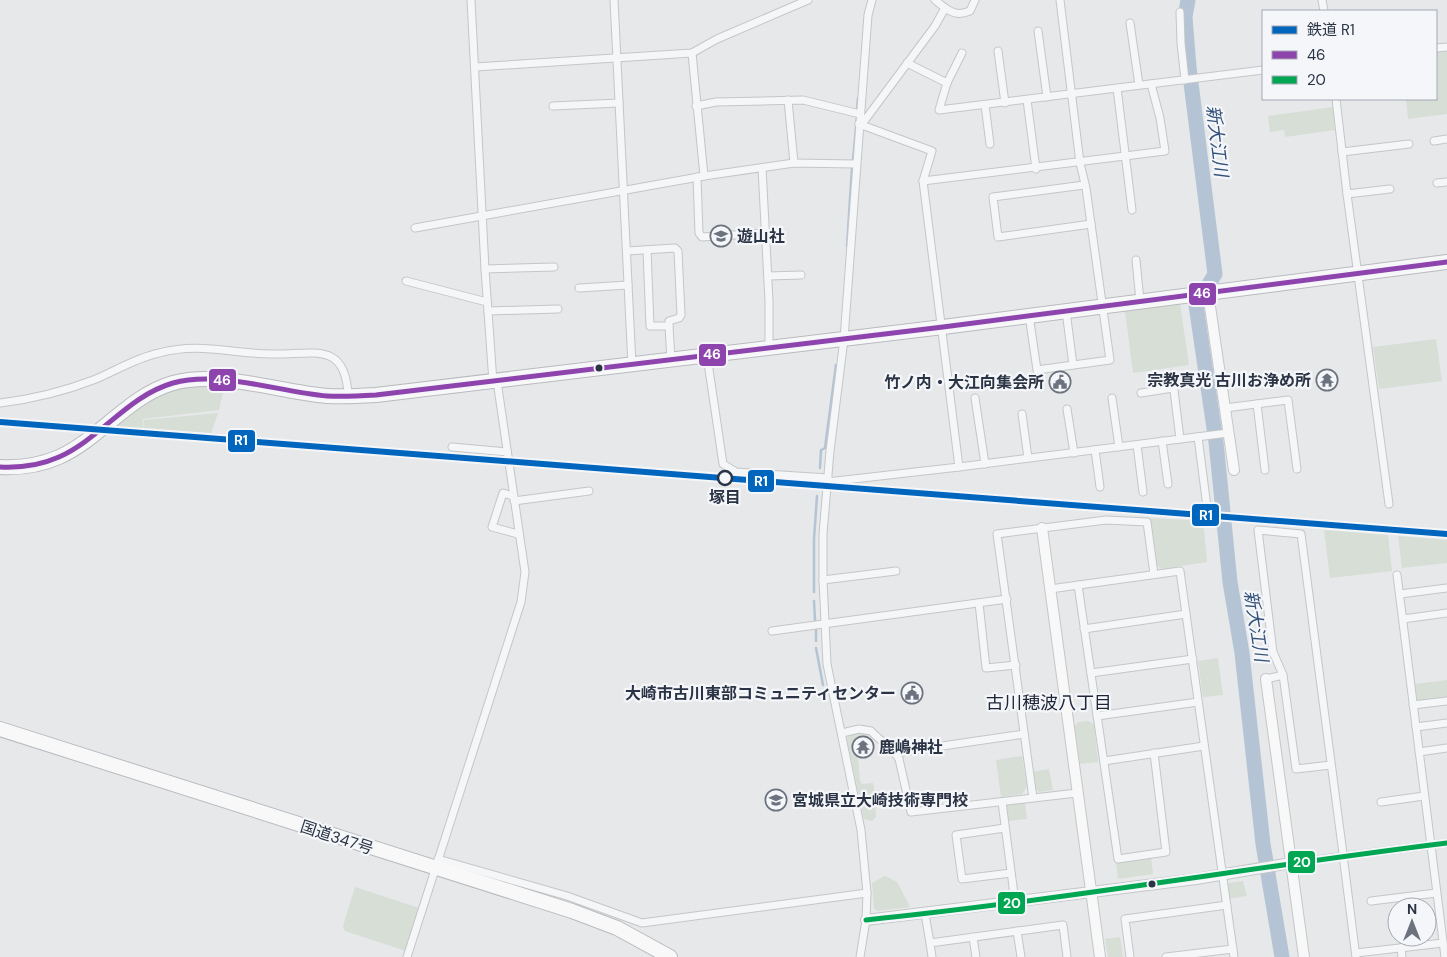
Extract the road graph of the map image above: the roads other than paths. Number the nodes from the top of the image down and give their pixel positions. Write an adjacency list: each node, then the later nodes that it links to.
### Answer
1 (471, 0): 17 (street)
2 (614, 0): 15 (street)
3 (872, 0): 34 (street)
4 (935, 0): 8 (street)
5 (975, 0): 8 (street)
6 (1060, 0): 24 (street)
7 (802, 1): 13 (street)
8 (945, 8): 16 (street)
9 (1180, 12): 19 (street)
10 (1130, 23): 22 (street)
11 (1038, 31): 25 (street)
12 (998, 51): 30 (street)
13 (692, 53): 15 (street); 33 (street)
14 (962, 53): 20 (street)
15 (617, 59): 17 (street); 29 (street)
16 (907, 63): 20 (street); 35 (street)
17 (475, 67): 56 (street)
18 (1262, 70): 19 (street)
19 (1189, 79): 21 (street)
20 (948, 83): 31 (street)
21 (1153, 84): 22 (street); 41 (street)
22 (1139, 86): 23 (street)
23 (1118, 88): 24 (street); 41 (street)
24 (1072, 94): 25 (street); 43 (street)
25 (1047, 97): 27 (street)
26 (788, 100): 33 (street); 34 (street); 42 (street)
27 (1027, 100): 30 (street); 46 (street)
28 (1336, 100): 40 (street)
29 (619, 103): 32 (street); 53 (street)
30 (1005, 103): 31 (street)
31 (985, 105): 38 (street)
32 (554, 106)
33 (696, 106): 47 (street)
34 (860, 114): 35 (street)
35 (859, 124): 44 (street); 48 (street)
36 (1447, 139): 37 (street)
37 (1434, 140)
38 (990, 144)
39 (1409, 144): 40 (street)
40 (1342, 152): 54 (street)
41 (1125, 157): 43 (street); 55 (street)
42 (794, 163): 44 (street); 45 (street)
43 (1080, 163): 46 (street); 51 (street)
44 (855, 164): 82 (street)
45 (762, 168): 47 (street); 59 (street)
46 (1036, 169): 48 (street)
47 (700, 176): 53 (street); 59 (street)
48 (923, 181): 81 (street)
49 (1447, 182): 50 (street)
50 (1437, 183)
51 (1084, 185): 57 (street); 57 (street)
52 (1390, 189): 54 (street)
53 (624, 191): 56 (street); 61 (street)
54 (1347, 194): 66 (street)
55 (1132, 210)
56 (483, 215): 58 (street); 65 (street)
57 (1091, 224): 75 (street)
58 (415, 228)
59 (766, 233): 68 (street)
60 (647, 250): 61 (street); 80 (street); 80 (street)
61 (627, 251): 70 (street)
62 (1136, 260): 73 (street)
63 (1447, 262): 66 (highway)
64 (554, 267): 65 (street)
65 (485, 269): 74 (street)
66 (1358, 274): 72 (highway); 123 (street)
67 (801, 275): 68 (street)
68 (768, 276): 83 (street)
69 (406, 282): 74 (street)
70 (628, 285): 71 (street); 86 (street)
71 (579, 288)
72 (1208, 293): 73 (highway); 97 (street)
73 (1140, 301): 75 (highway)
74 (487, 302): 78 (street)
75 (1102, 306): 77 (highway); 87 (street)
76 (558, 309): 78 (street)
77 (1066, 310): 79 (highway); 87 (street)
78 (488, 311): 89 (street)
79 (1029, 315): 81 (highway); 87 (street)
80 (669, 326): 85 (street)
81 (943, 327): 82 (highway); 113 (street)
82 (844, 339): 83 (highway); 117 (street)
83 (769, 348): 84 (highway)
84 (706, 356): 85 (highway); 117 (street)
85 (671, 360): 86 (highway)
86 (632, 365): 89 (highway)
87 (1073, 365)
88 (1172, 374): 90 (street)
89 (495, 381): 92 (highway); 108 (street)
90 (1173, 388): 91 (street); 102 (street)
91 (1141, 393)
92 (348, 396): 95 (street); 112 (highway)
93 (975, 398): 111 (street)
94 (1112, 398): 106 (street)
95 (0, 403)
96 (1257, 404): 97 (street); 114 (street); 116 (street)
97 (1225, 408): 100 (street)
98 (1067, 409): 109 (street)
99 (1022, 414): 110 (street)
100 (1224, 434): 101 (street); 115 (street)
101 (1201, 436): 102 (street); 124 (street)
102 (1180, 439): 103 (street)
103 (1162, 441): 104 (street); 118 (street)
104 (1137, 444): 106 (street); 121 (street)
105 (452, 447): 108 (street)
106 (1119, 447): 107 (street)
107 (1095, 450): 109 (street); 119 (street)
108 (507, 452): 122 (street)
109 (1074, 453): 110 (street)
110 (1028, 458): 111 (street)
111 (985, 464): 113 (street)
112 (0, 467)
113 (959, 467): 117 (street)
114 (1297, 469)
115 (1234, 470)
116 (1265, 470)
117 (827, 480): 130 (street)
118 (1168, 484)
119 (1100, 487)
120 (589, 491): 122 (street)
121 (1143, 492)
122 (514, 498): 126 (street); 126 (street)
123 (1389, 504)
124 (1207, 508)
125 (1042, 528): 128 (street); 132 (street); 135 (street)
126 (518, 534): 173 (street)
127 (896, 572): 130 (street)
128 (1154, 574): 131 (street); 138 (street)
129 (1398, 574): 134 (street)
130 (823, 580): 140 (street)
131 (1078, 585): 132 (street); 141 (street)
132 (1050, 588): 164 (street)
133 (1447, 588): 134 (street)
134 (1400, 594): 139 (street)
135 (1006, 599): 136 (street); 144 (street)
136 (980, 603): 140 (street); 144 (street)
137 (1447, 613): 139 (street)
138 (1186, 614): 141 (street); 143 (street)
139 (1403, 619): 150 (street)
140 (824, 623): 142 (street); 155 (street)
141 (1084, 629): 145 (street)
142 (772, 631)
143 (1193, 659): 145 (street); 149 (street)
144 (1016, 665): 156 (street)
145 (1091, 673): 151 (street)
146 (1283, 675): 147 (street); 163 (street); 163 (street)
147 (1266, 679): 174 (street)
148 (1447, 701): 150 (street)
149 (1198, 702): 151 (street); 157 (street)
150 (1413, 705): 153 (street)
151 (1097, 716): 162 (street)
152 (1447, 724): 153 (street)
153 (1416, 728): 159 (street)
154 (0, 729): 173 (highway, 国道347号)
155 (842, 733): 160 (street); 179 (street)
156 (1024, 734): 160 (street); 166 (street)
157 (1204, 746): 161 (street); 176 (street)
158 (1447, 748): 159 (street)
159 (1419, 752): 165 (street)
160 (895, 753): 167 (street)
161 (1154, 753): 162 (street); 162 (street)
162 (1104, 761)
163 (1331, 765): 172 (street)
164 (1077, 793): 166 (street); 177 (street)
165 (1424, 796): 168 (street); 171 (street)
166 (1033, 798): 167 (street)
167 (1002, 802): 169 (street)
168 (1381, 802)
169 (1005, 828): 175 (street); 175 (street)
170 (1447, 843): 171 (street)
171 (1430, 845): 172 (street); 178 (street)
172 (1343, 855): 174 (street); 191 (street)
173 (436, 863): 179 (street); 192 (street); 193 (highway, 国道347号)
174 (1291, 863): 176 (street); 203 (street)
175 (1011, 873): 181 (street)
176 (1222, 875): 177 (street); 182 (street)
177 (1091, 892): 181 (street); 199 (street)
178 (1436, 892): 180 (street); 187 (street)
179 (867, 893): 184 (street)
180 (1371, 901)
181 (1015, 902): 183 (street)
182 (1226, 905): 190 (street); 200 (street)
183 (925, 914): 184 (street); 188 (street)
184 (866, 920): 194 (street)
185 (1017, 931): 186 (street); 197 (street); 198 (street)
186 (973, 937): 188 (street); 196 (street)
187 (1444, 939): 189 (street); 205 (street)
188 (930, 943): 195 (street)
189 (1401, 948): 191 (street); 204 (street)
190 (1233, 949): 201 (street); 202 (street)
191 (1356, 955)
192 (407, 957)
193 (670, 957)
194 (860, 957)
195 (932, 957)
196 (976, 957)
197 (1021, 957)
198 (1067, 957)
199 (1100, 957)
200 (1130, 957)
201 (1166, 957)
202 (1234, 957)
203 (1304, 957)
204 (1402, 957)
205 (1445, 957)

